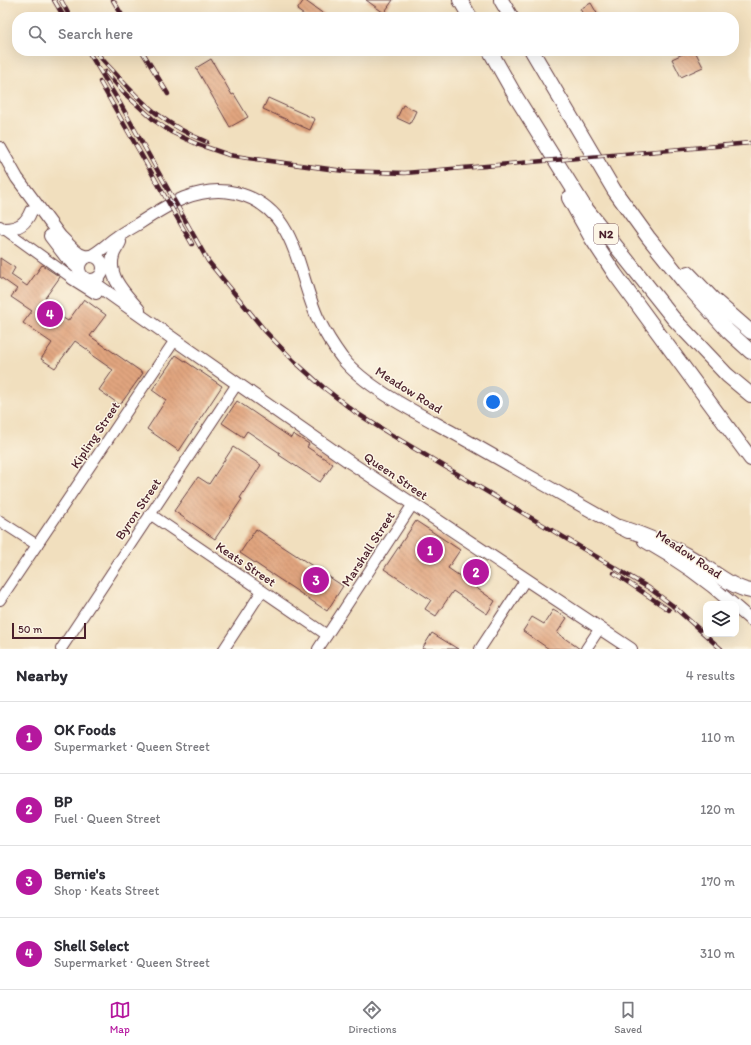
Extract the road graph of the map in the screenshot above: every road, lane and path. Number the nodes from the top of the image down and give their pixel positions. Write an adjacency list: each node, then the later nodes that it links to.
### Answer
1 (460, 0): 3 (highway)
2 (501, 0): 4 (highway)
3 (467, 12)
4 (508, 12)
5 (493, 56): 8 (highway, N2)
6 (535, 56): 7 (highway, N2)
7 (553, 85): 19 (highway); 21 (highway, N2)
8 (516, 97): 23 (highway, N2); 24 (highway)
9 (0, 148): 10 (main road)
10 (17, 178): 11 (main road); 12 (main road)
11 (31, 211): 13 (main road); 17 (main road)
12 (46, 217): 14 (main road); 17 (main road)
13 (2, 228): 15 (street, Queen Street)
14 (115, 242): 16 (main road, Meadow Road); 17 (main road, Meadow Road); 18 (main road); 28 (main road, Meadow Road)
15 (37, 253): 17 (street, Queen Street); 17 (street)
16 (103, 266): 17 (main road); 17 (main road, Meadow Road); 18 (main road, Queen Street)
17 (83, 267): 18 (main road, Queen Street); 18 (main road)
18 (149, 322): 20 (main road, Queen Street)
19 (751, 332)
20 (175, 340): 22 (main road, Queen Street); 29 (street, Kipling Street)
21 (751, 352)
22 (237, 384): 25 (main road, Queen Street); 26 (street, Byron Street)
23 (751, 395)
24 (751, 458)
25 (413, 504): 30 (main road, Queen Street); 38 (street, Marshall Street)
26 (150, 514): 31 (street, Keats Street); 39 (street, Byron Street)
27 (0, 521): 29 (street)
28 (620, 527): 32 (highway); 34 (main road, Meadow Road)
29 (37, 544): 33 (street, Kipling Street)
30 (526, 579): 37 (main road, Queen Street); 42 (street)
31 (262, 591): 38 (street, Keats Street); 40 (street)
32 (751, 591)
33 (0, 600)
34 (729, 601)
35 (739, 610): 36 (main road)
36 (751, 620)
37 (600, 628): 43 (street); 44 (main road, Queen Street)
38 (327, 636): 41 (street, Marshall Street)
39 (60, 649)
40 (224, 649)
41 (318, 649)
42 (480, 649)
43 (586, 649)
44 (631, 649)

